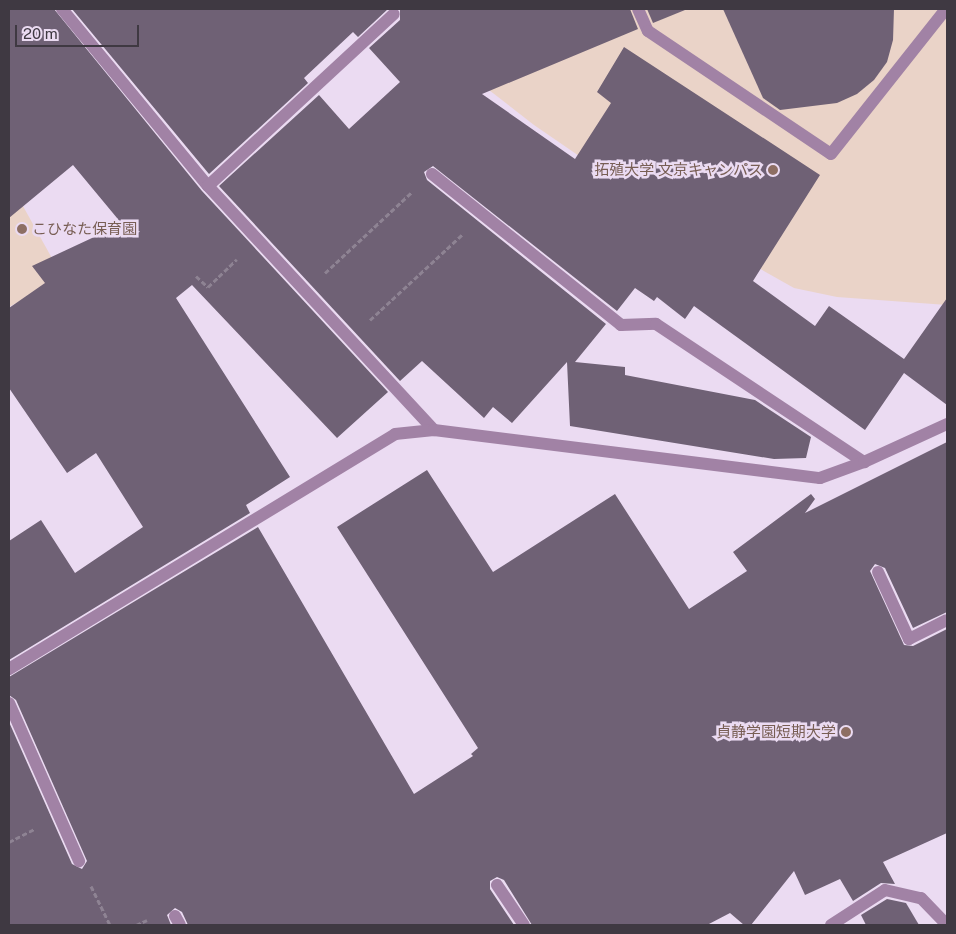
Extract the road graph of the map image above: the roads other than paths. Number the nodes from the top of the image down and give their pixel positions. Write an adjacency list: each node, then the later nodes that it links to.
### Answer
1 (62, 9): 6 (street)
2 (638, 9): 3 (street)
3 (946, 9)
4 (394, 14): 6 (street)
5 (432, 174): 9 (street)
6 (208, 186): 8 (street)
7 (947, 424): 9 (street)
8 (434, 430): 9 (street); 12 (street)
9 (864, 462)
10 (878, 572): 11 (street)
11 (947, 620)
12 (9, 669)
13 (9, 703): 14 (street)
14 (79, 861)
15 (497, 885): 16 (street)
16 (524, 925)
17 (831, 925): 18 (street)
18 (946, 925)

